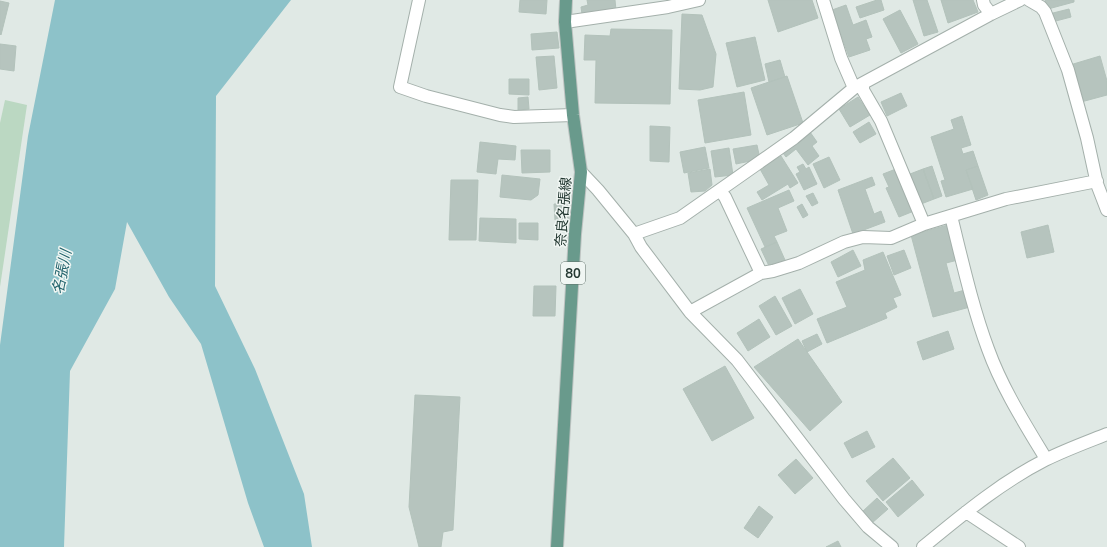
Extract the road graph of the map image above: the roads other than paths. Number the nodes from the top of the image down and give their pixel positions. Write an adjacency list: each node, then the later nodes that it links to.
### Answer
1 (419, 0): 11 (street)
2 (566, 0): 9 (main road, 奈良名張線 / 80)
3 (699, 0): 9 (street)
4 (823, 0): 10 (street)
5 (983, 0): 8 (street)
6 (1020, 0): 8 (street)
7 (1029, 0): 13 (street)
8 (991, 14): 10 (street)
9 (565, 22): 11 (main road, 奈良名張線 / 80)
10 (859, 86): 14 (street); 17 (street)
11 (573, 115): 12 (main road, 奈良名張線 / 80)
12 (581, 172): 18 (street); 24 (main road, 奈良名張線 / 80)
13 (1096, 181): 15 (street); 16 (street)
14 (720, 190): 18 (street); 19 (street)
15 (1107, 210)
16 (951, 216): 17 (street); 22 (street)
17 (924, 224): 19 (street)
18 (634, 234): 20 (street)
19 (761, 273): 20 (street)
20 (690, 312): 25 (street)
21 (1107, 434): 22 (street)
22 (1046, 460): 23 (street)
23 (966, 512): 26 (street); 27 (street)
24 (557, 547)
25 (892, 547)
26 (923, 547)
27 (1019, 547)

